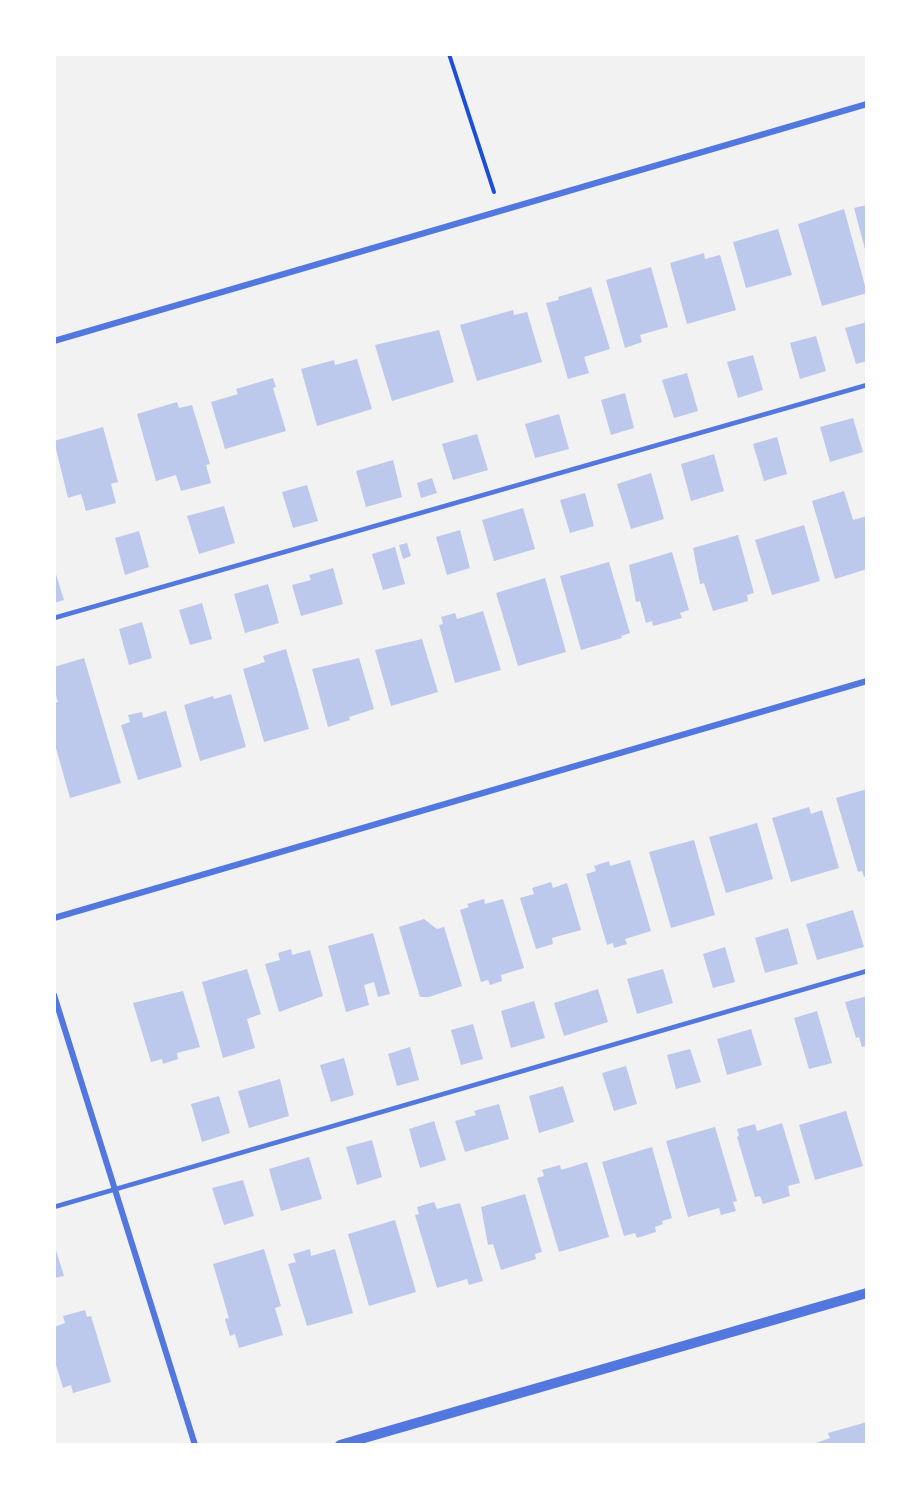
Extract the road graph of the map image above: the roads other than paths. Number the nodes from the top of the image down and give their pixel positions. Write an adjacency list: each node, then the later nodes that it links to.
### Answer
1 (867, 104): 2 (street)
2 (54, 341)
3 (867, 385): 4 (lane)
4 (54, 618)
5 (867, 681): 6 (street)
6 (54, 918)
7 (867, 971): 9 (lane)
8 (54, 995): 9 (street)
9 (115, 1189): 10 (lane); 12 (street)
10 (54, 1207)
11 (867, 1293): 13 (street)
12 (195, 1445)
13 (340, 1445)

